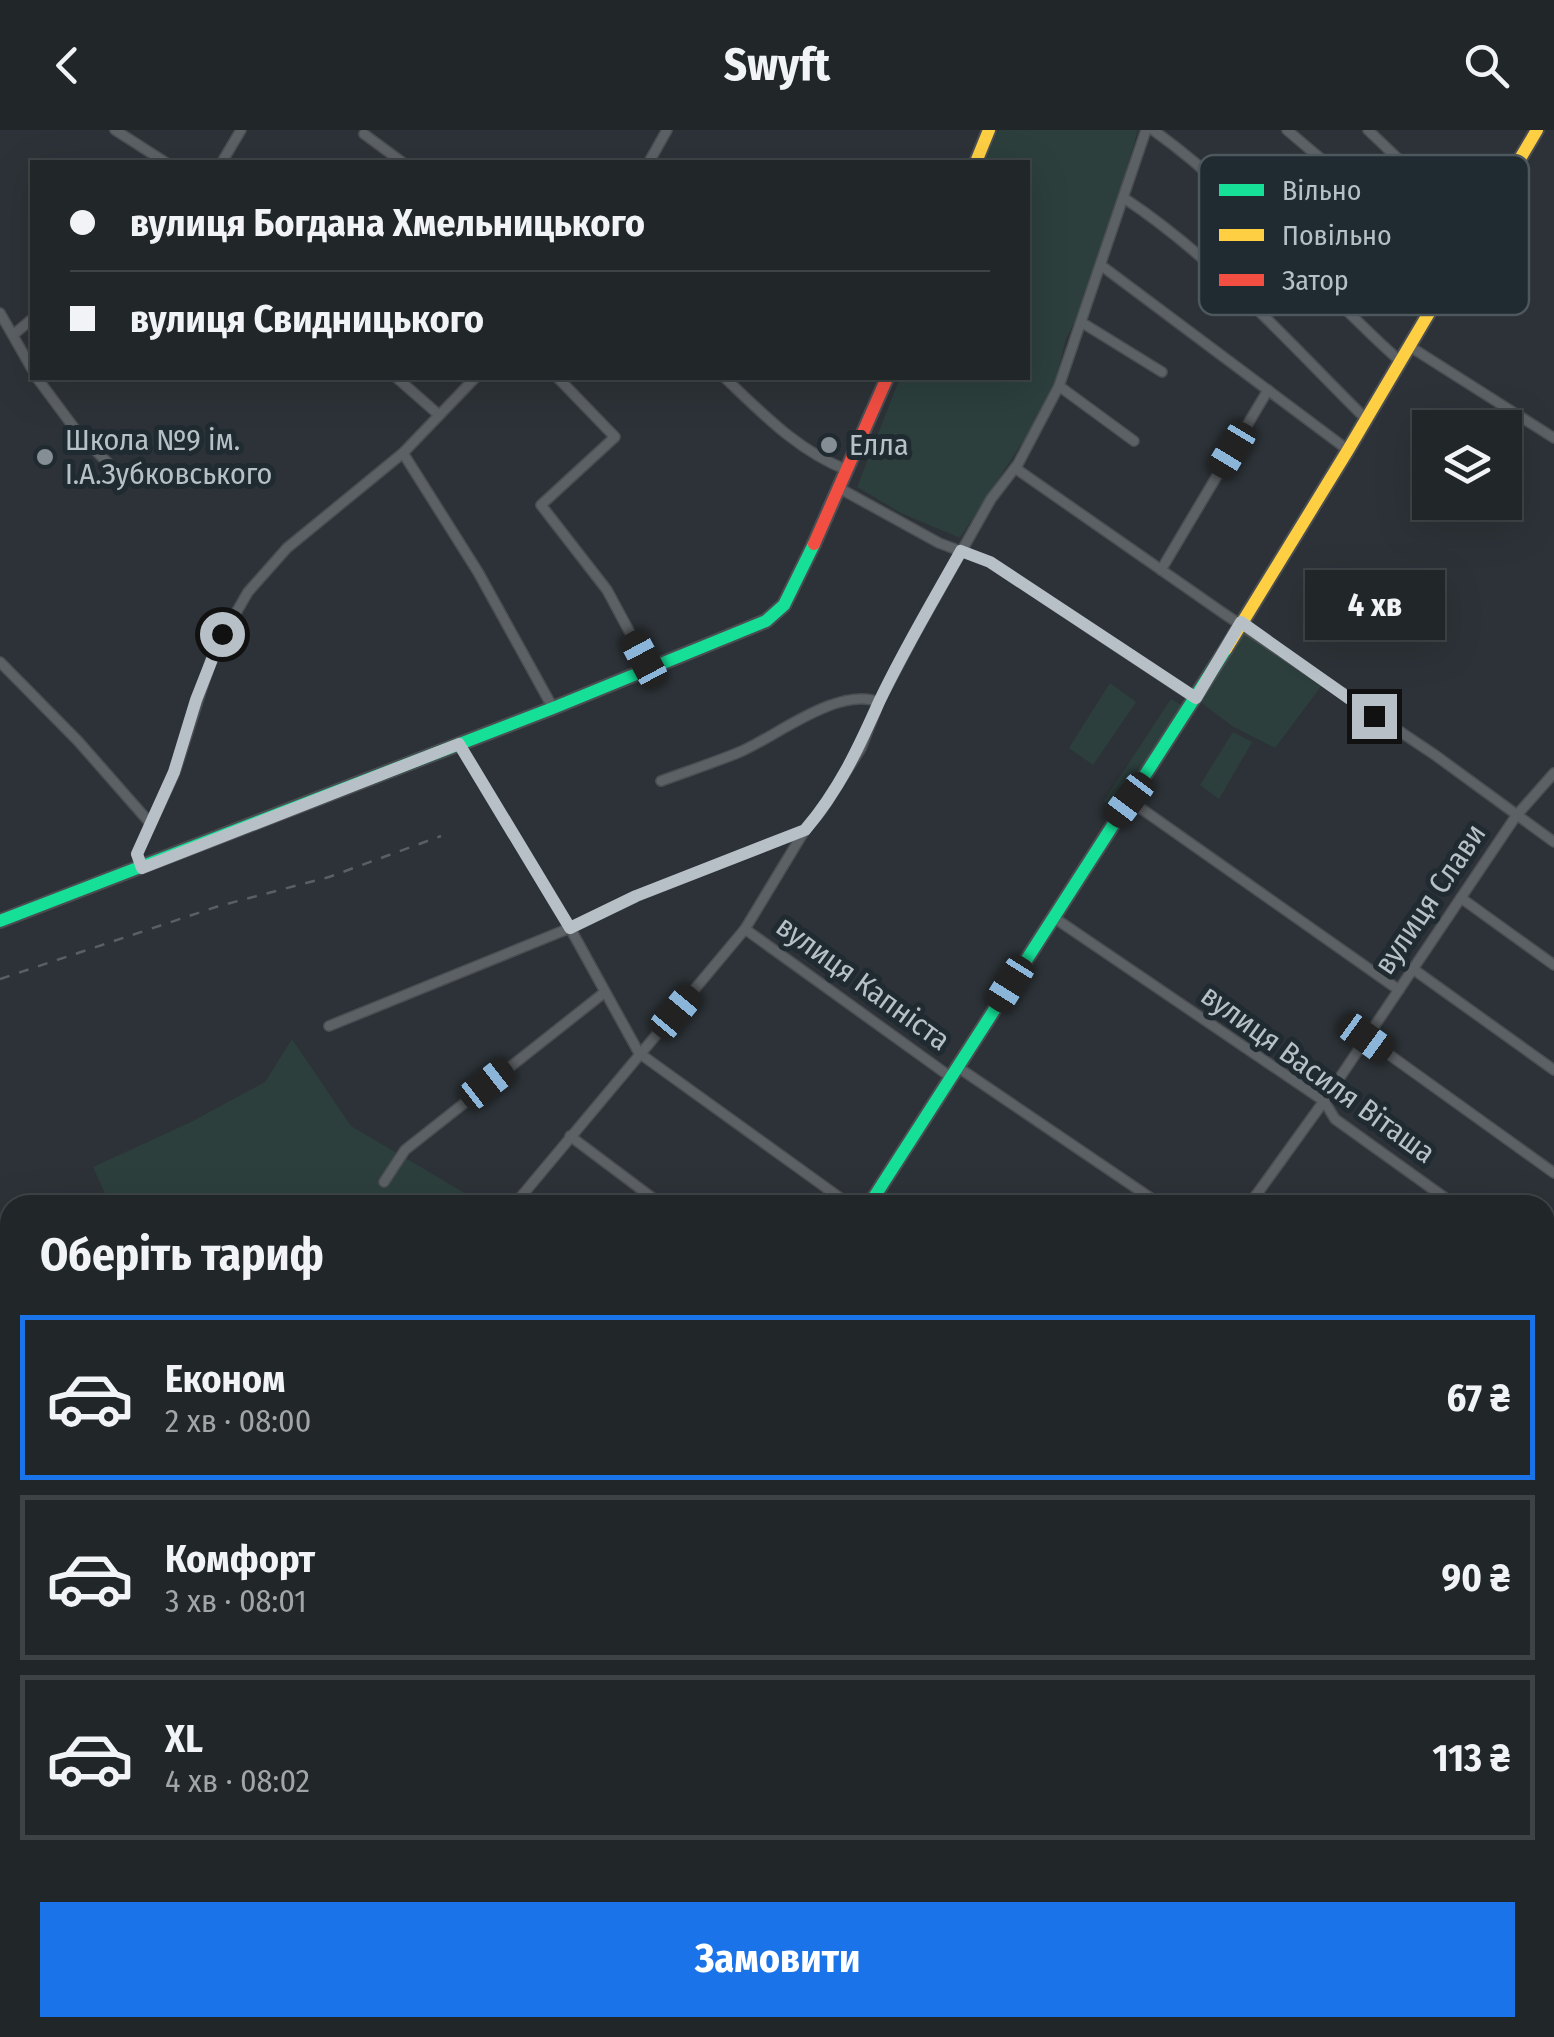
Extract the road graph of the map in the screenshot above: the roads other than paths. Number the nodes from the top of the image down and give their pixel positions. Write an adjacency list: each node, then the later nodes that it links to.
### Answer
1 (115, 130): 13 (street)
2 (241, 130): 14 (street)
3 (666, 130): 16 (street)
4 (989, 130): 17 (street)
5 (1149, 130): 18 (street); 19 (street)
6 (1287, 130): 10 (street)
7 (1368, 130): 11 (street)
8 (1536, 131): 12 (street)
9 (364, 134): 15 (street)
10 (1316, 155)
11 (1394, 155)
12 (1522, 155)
13 (162, 160)
14 (223, 160)
15 (399, 160)
16 (650, 160)
17 (977, 160)
18 (1199, 168)
19 (1124, 198): 20 (street); 21 (street)
20 (1199, 254)
21 (1102, 266): 27 (street); 40 (street)
22 (0, 313): 28 (street)
23 (1263, 315): 42 (street)
24 (1352, 315): 30 (street)
25 (1429, 315): 29 (street)
26 (30, 321): 28 (street)
27 (1081, 322): 32 (street); 39 (street)
28 (13, 335): 31 (street)
29 (1410, 346): 30 (street); 43 (street)
30 (1400, 361): 42 (street)
31 (30, 365)
32 (1162, 372)
33 (39, 380): 47 (street)
34 (399, 380): 41 (street)
35 (474, 380): 41 (street)
36 (560, 380): 55 (street)
37 (727, 380): 49 (street)
38 (887, 380): 49 (street)
39 (1059, 386): 44 (street); 48 (street)
40 (1268, 390): 45 (street); 52 (street)
41 (439, 416): 46 (street)
42 (1366, 418): 45 (street)
43 (1554, 438)
44 (1134, 441)
45 (1348, 450): 53 (street)
46 (403, 453): 58 (street); 64 (street)
47 (111, 466)
48 (1015, 468): 51 (street); 52 (street)
49 (847, 470): 50 (street)
50 (839, 488): 51 (street); 55 (street)
51 (961, 551): 56 (street); 57 (street)
52 (1161, 570): 53 (street)
53 (1238, 621): 56 (street); 63 (street)
54 (0, 662): 64 (street)
55 (650, 670): 58 (street)
56 (1196, 698): 62 (street)
57 (879, 702): 61 (street); 65 (street)
58 (554, 708): 59 (street)
59 (459, 744): 67 (street); 71 (street)
60 (1554, 773): 63 (street, вулиця Слави)
61 (662, 782)
62 (1129, 800): 69 (street); 75 (street)
63 (1516, 816): 66 (street); 68 (street, вулиця Слави)
64 (150, 823): 67 (street)
65 (805, 830): 71 (street); 72 (street)
66 (1554, 842)
67 (142, 868): 70 (street)
68 (1461, 898): 73 (street); 74 (street, вулиця Слави)
69 (1052, 917): 81 (street); 82 (street, вулиця Василя Віташа)
70 (0, 921)
71 (570, 928): 76 (street); 77 (street)
72 (745, 929): 79 (street); 81 (street, вулиця Капніста)
73 (1554, 964)
74 (1413, 969): 75 (street, вулиця Слави); 80 (street)
75 (1399, 990): 78 (street, вулиця Слави)
76 (605, 992): 79 (street); 85 (street)
77 (328, 1026)
78 (1366, 1038): 82 (street, вулиця Слави); 84 (street)
79 (639, 1053): 83 (street); 88 (street)
80 (1554, 1070)
81 (955, 1073): 89 (street); 90 (street, вулиця Капніста)
82 (1324, 1101): 91 (street, вулиця Слави); 92 (street, вулиця Василя Віташа)
83 (570, 1136): 86 (street); 87 (street)
84 (1554, 1173)
85 (384, 1182)
86 (522, 1195)
87 (649, 1195)
88 (836, 1195)
89 (876, 1195)
90 (1145, 1195)
91 (1256, 1195)
92 (1441, 1195)

